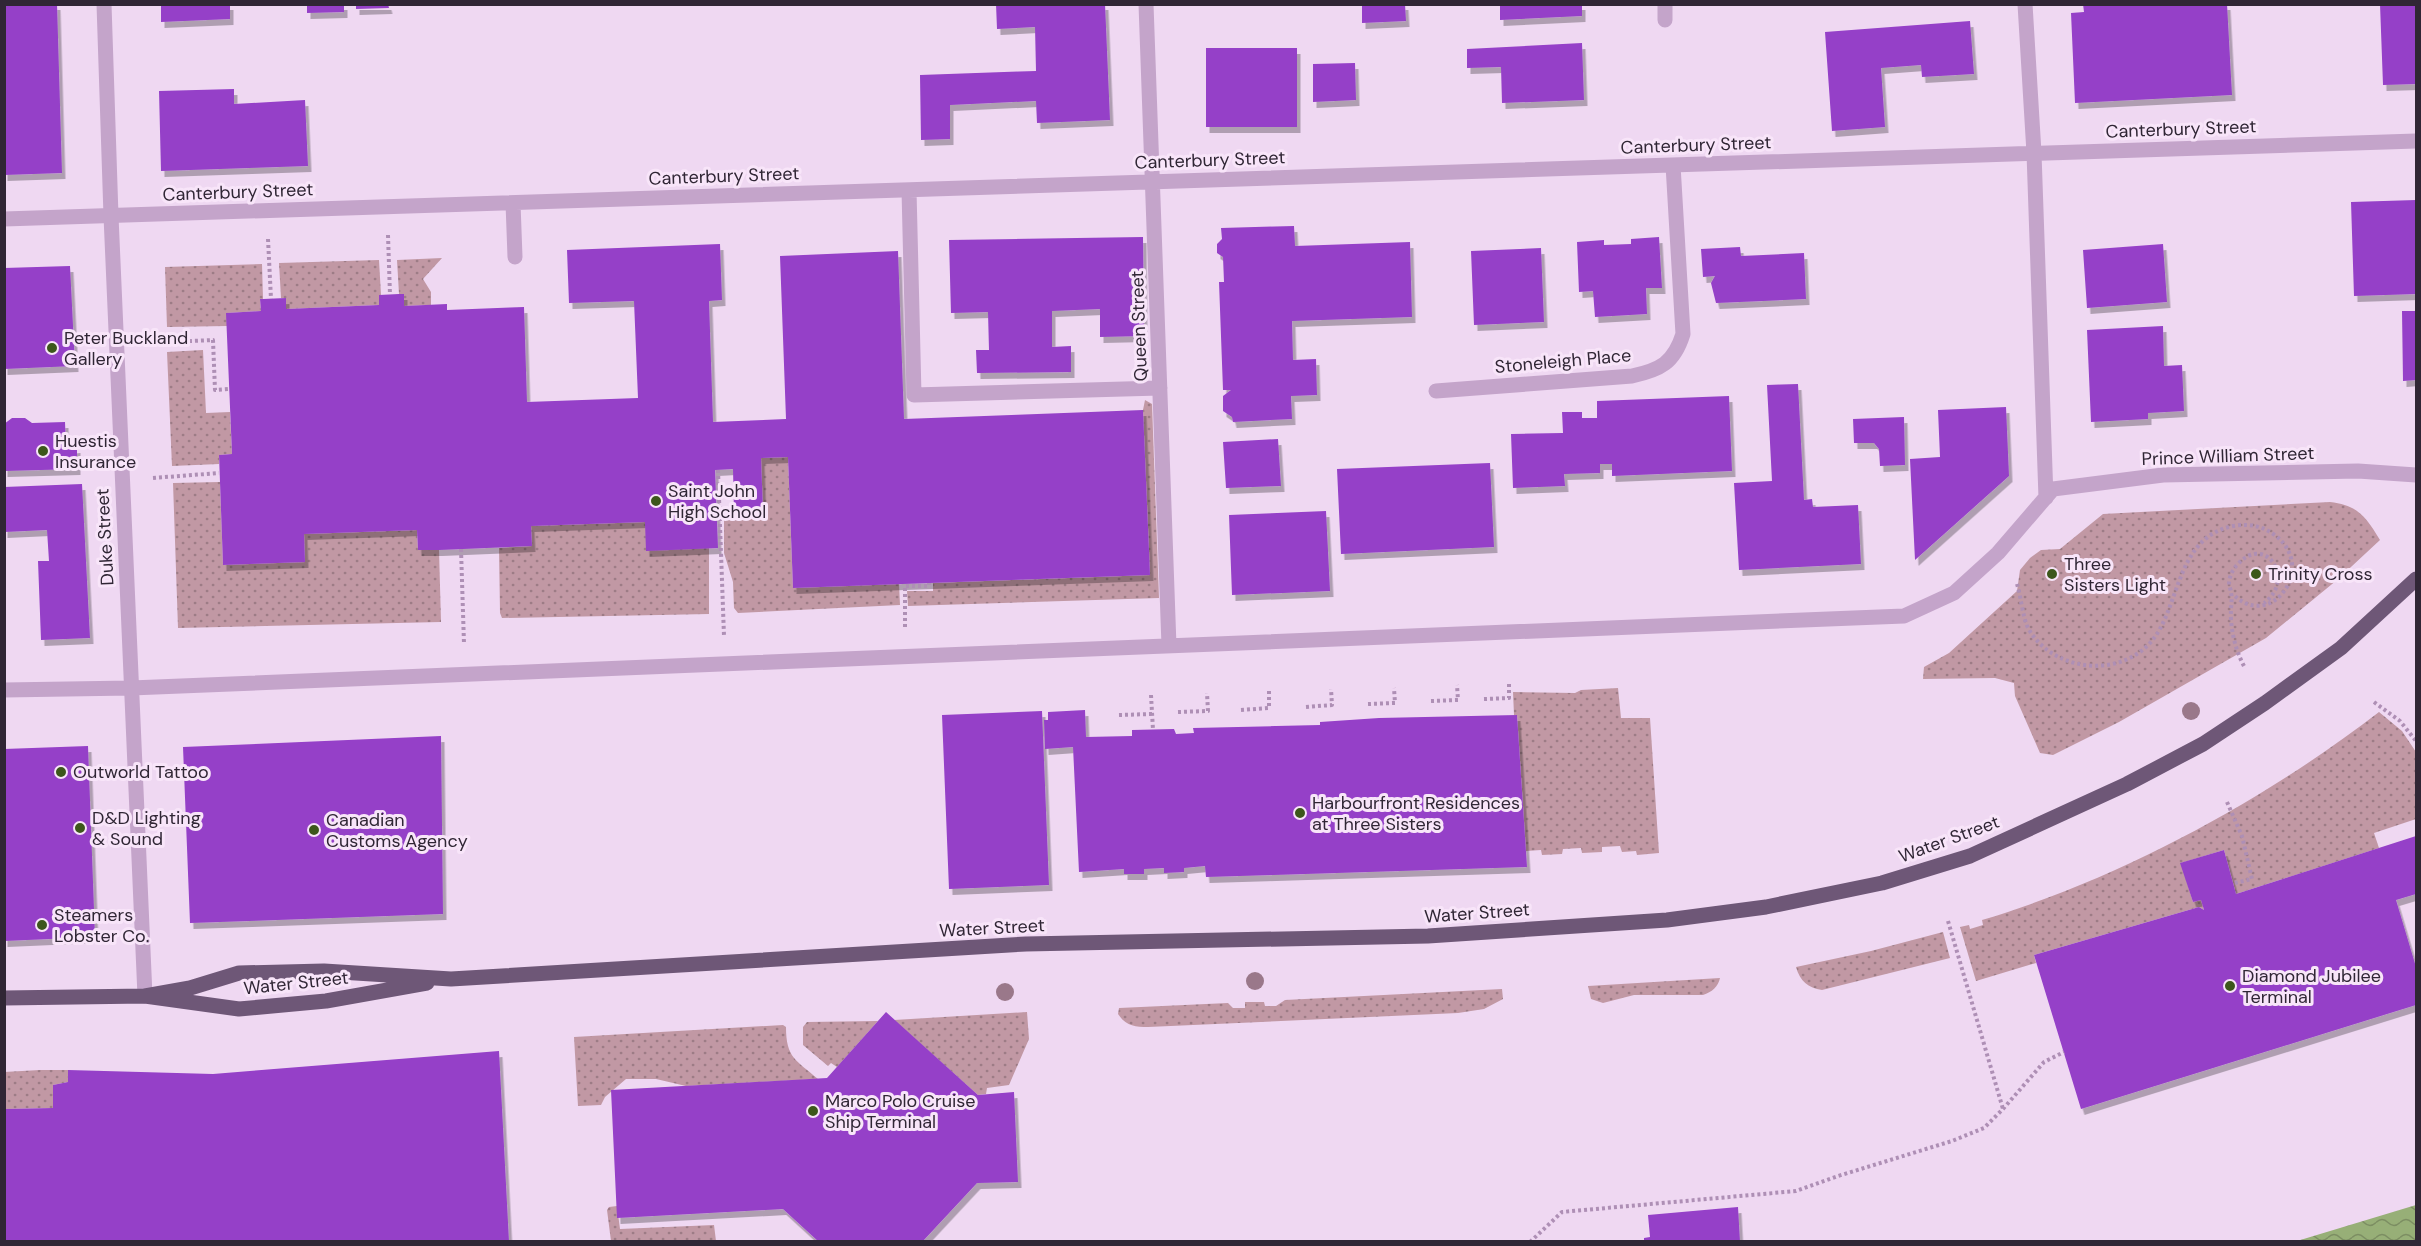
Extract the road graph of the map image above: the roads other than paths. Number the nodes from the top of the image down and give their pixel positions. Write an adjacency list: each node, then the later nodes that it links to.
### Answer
1 (104, 4): 10 (street, Duke Street)
2 (1146, 4): 7 (street, Queen Street)
3 (2025, 4): 5 (street)
4 (2416, 141): 5 (street, Canterbury Street)
5 (2034, 153): 6 (street, Canterbury Street); 16 (street)
6 (1673, 165): 7 (street, Canterbury Street); 14 (street, Stoneleigh Place)
7 (1153, 182): 8 (street, Canterbury Street); 13 (street, Queen Street)
8 (909, 190): 9 (street, Canterbury Street); 13 (street)
9 (513, 203): 10 (street, Canterbury Street); 12 (street)
10 (111, 216): 11 (street, Canterbury Street); 19 (street, Duke Street)
11 (4, 219)
12 (516, 257)
13 (1160, 388): 18 (street, Queen Street)
14 (1436, 391)
15 (2416, 475): 16 (street, Prince William Street)
16 (2046, 498): 18 (street)
17 (2416, 579): 21 (main road, Water Street)
18 (1169, 646): 19 (street)
19 (131, 688): 20 (street); 22 (street, Duke Street)
20 (4, 690)
21 (451, 979): 22 (main road, Water Street); 22 (main road, Water Street)
22 (145, 996): 23 (main road, Water Street)
23 (4, 998)

